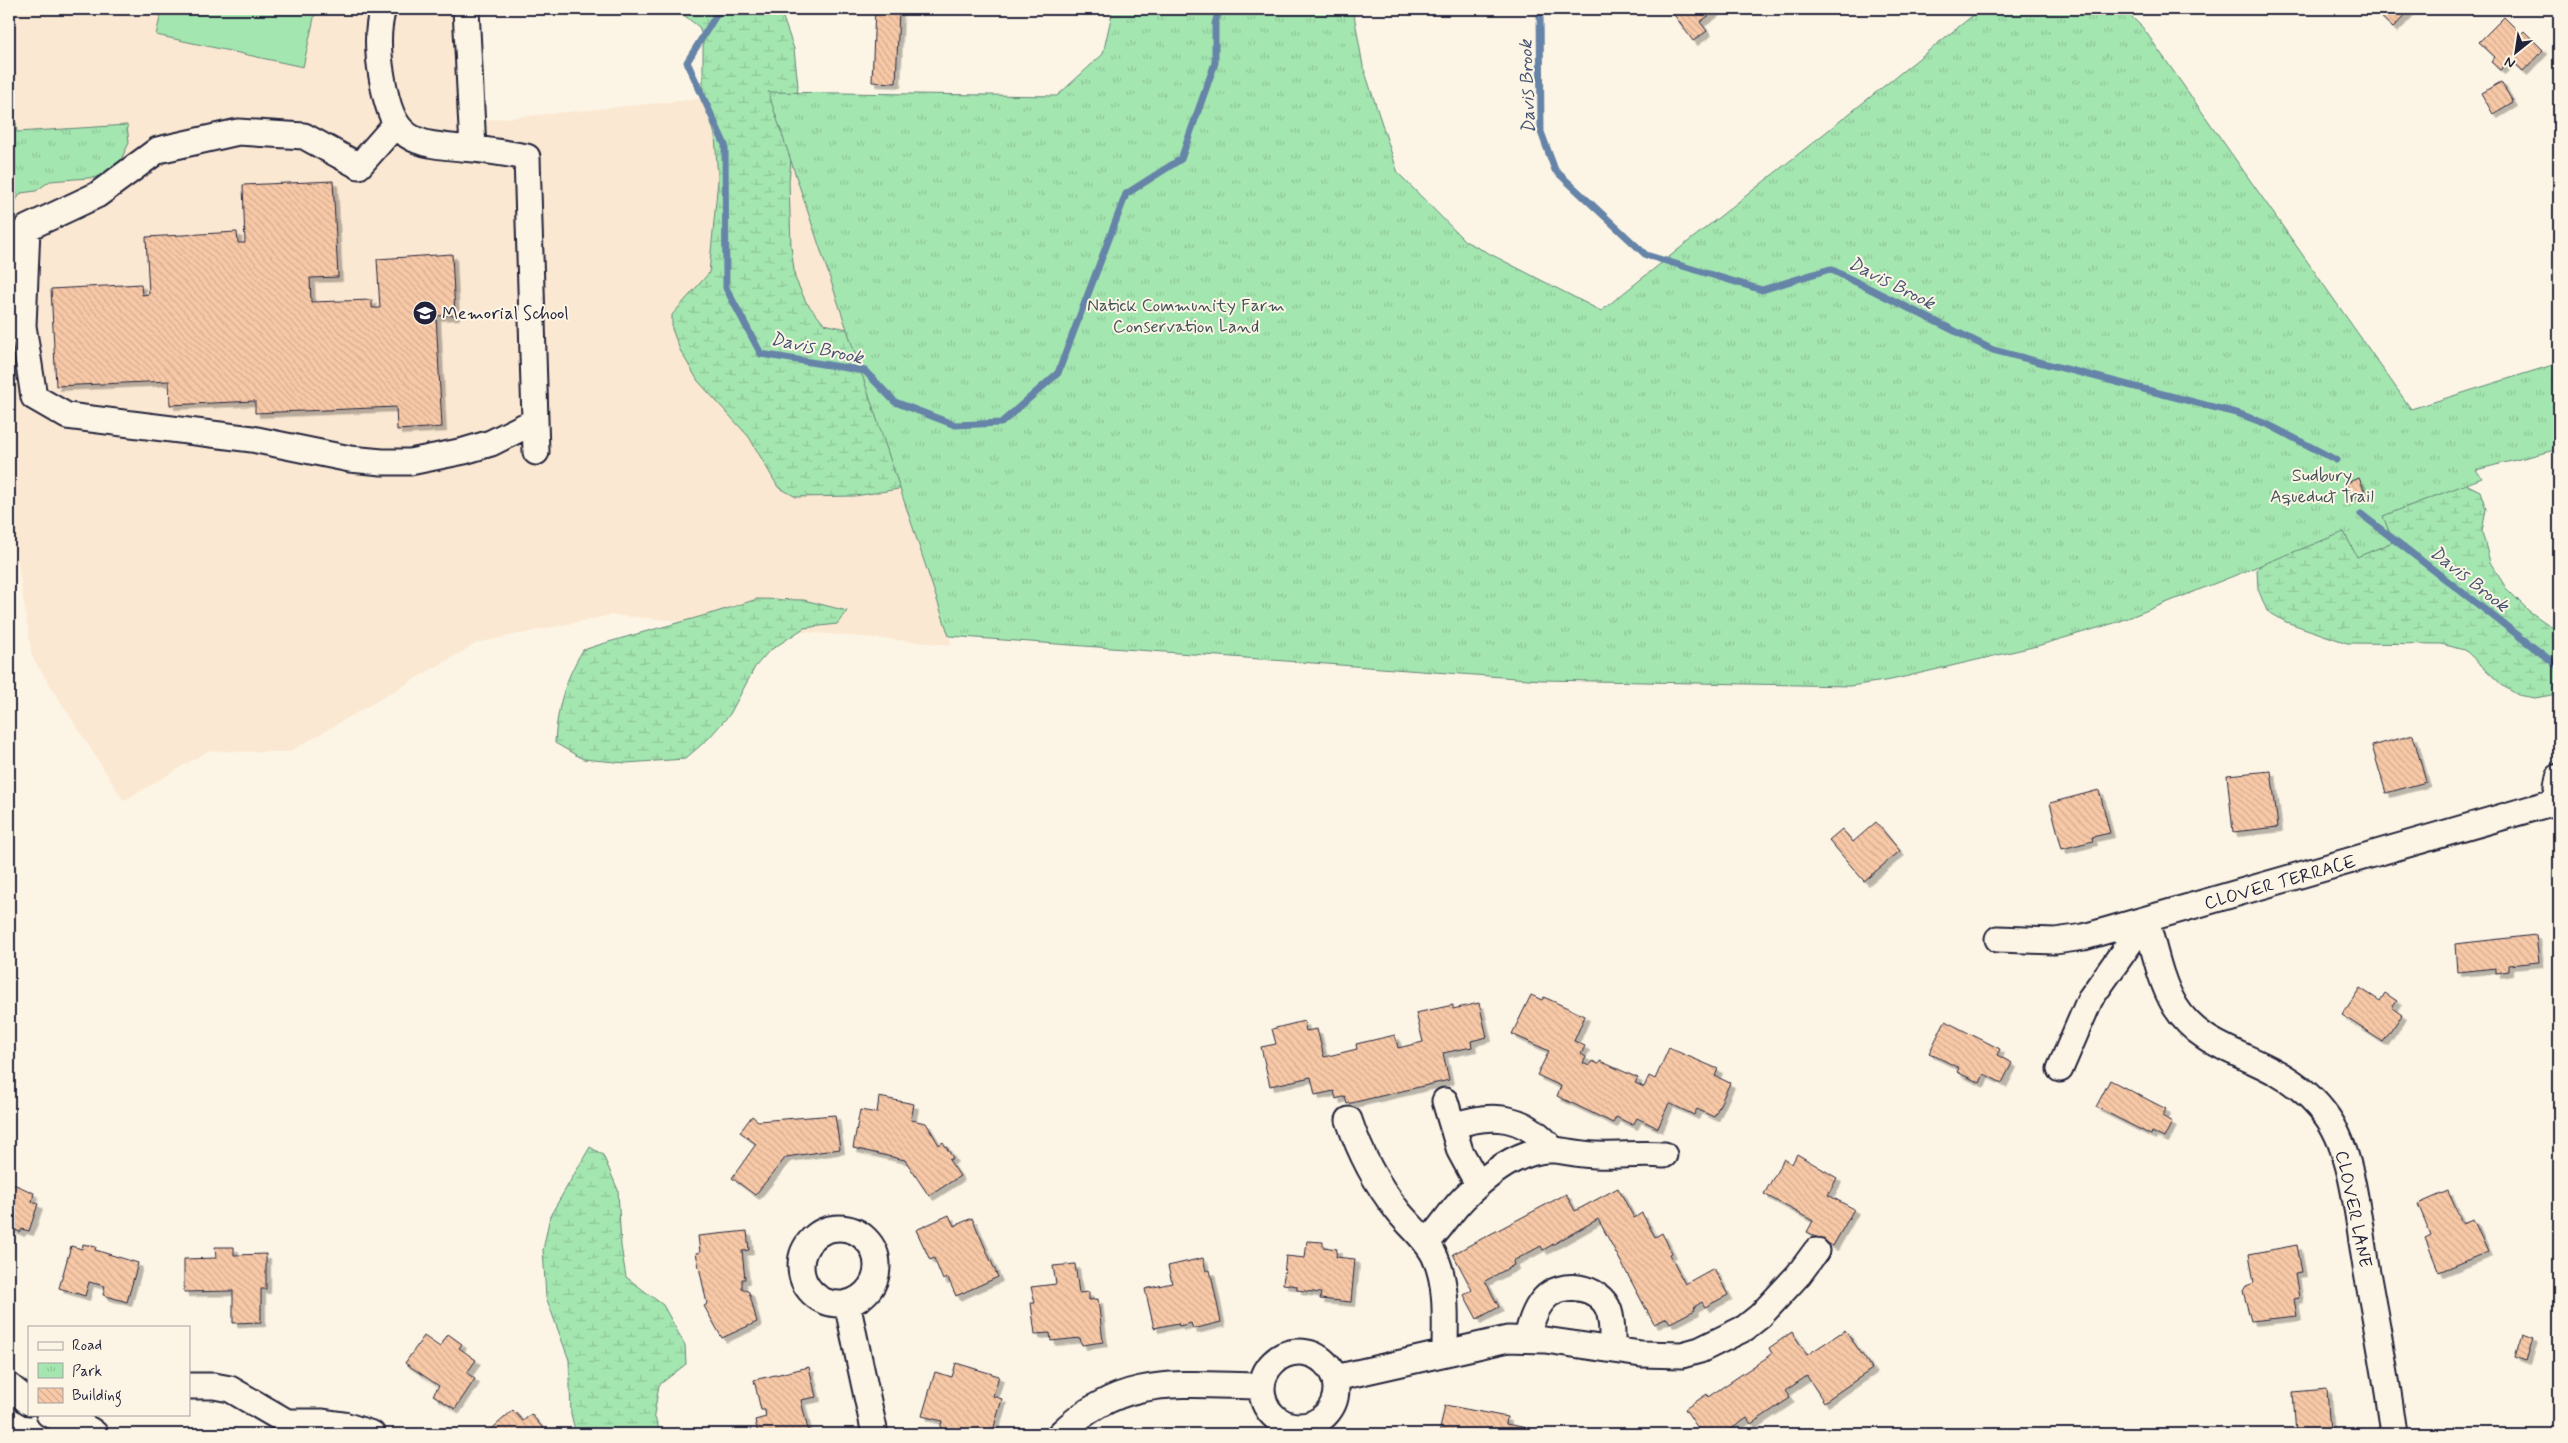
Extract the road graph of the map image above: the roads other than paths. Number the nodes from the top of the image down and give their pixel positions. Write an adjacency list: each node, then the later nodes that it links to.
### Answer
1 (383, 9): 3 (street)
2 (466, 9): 4 (street)
3 (396, 124): 4 (street); 5 (street)
4 (473, 149): 5 (street)
5 (535, 421): 6 (street)
6 (536, 452)
7 (2559, 777): 8 (street)
8 (2559, 803): 9 (street, CLOVER TERRACE)
9 (2146, 920): 10 (street, CLOVER TERRACE); 11 (street); 35 (street, CLOVER LANE)
10 (1998, 939)
11 (2060, 1069)
12 (1445, 1100): 14 (street)
13 (1349, 1120): 18 (street)
14 (1452, 1126): 15 (street); 17 (street)
15 (1553, 1150): 16 (street); 17 (street)
16 (1664, 1155)
17 (1478, 1184): 18 (street)
18 (1426, 1243): 23 (street)
19 (1816, 1251): 22 (street)
20 (847, 1303): 33 (street)
21 (1527, 1338): 22 (street); 22 (street); 23 (street)
22 (1612, 1349)
23 (1445, 1351): 24 (street)
24 (1335, 1378): 27 (street); 27 (street)
25 (9, 1386): 28 (street)
26 (190, 1386): 31 (street)
27 (1261, 1386): 34 (street)
28 (28, 1401)
29 (53, 1416): 30 (street)
30 (95, 1425)
31 (281, 1428): 32 (street)
32 (372, 1434)
33 (875, 1434)
34 (1060, 1434)
35 (2394, 1434)

